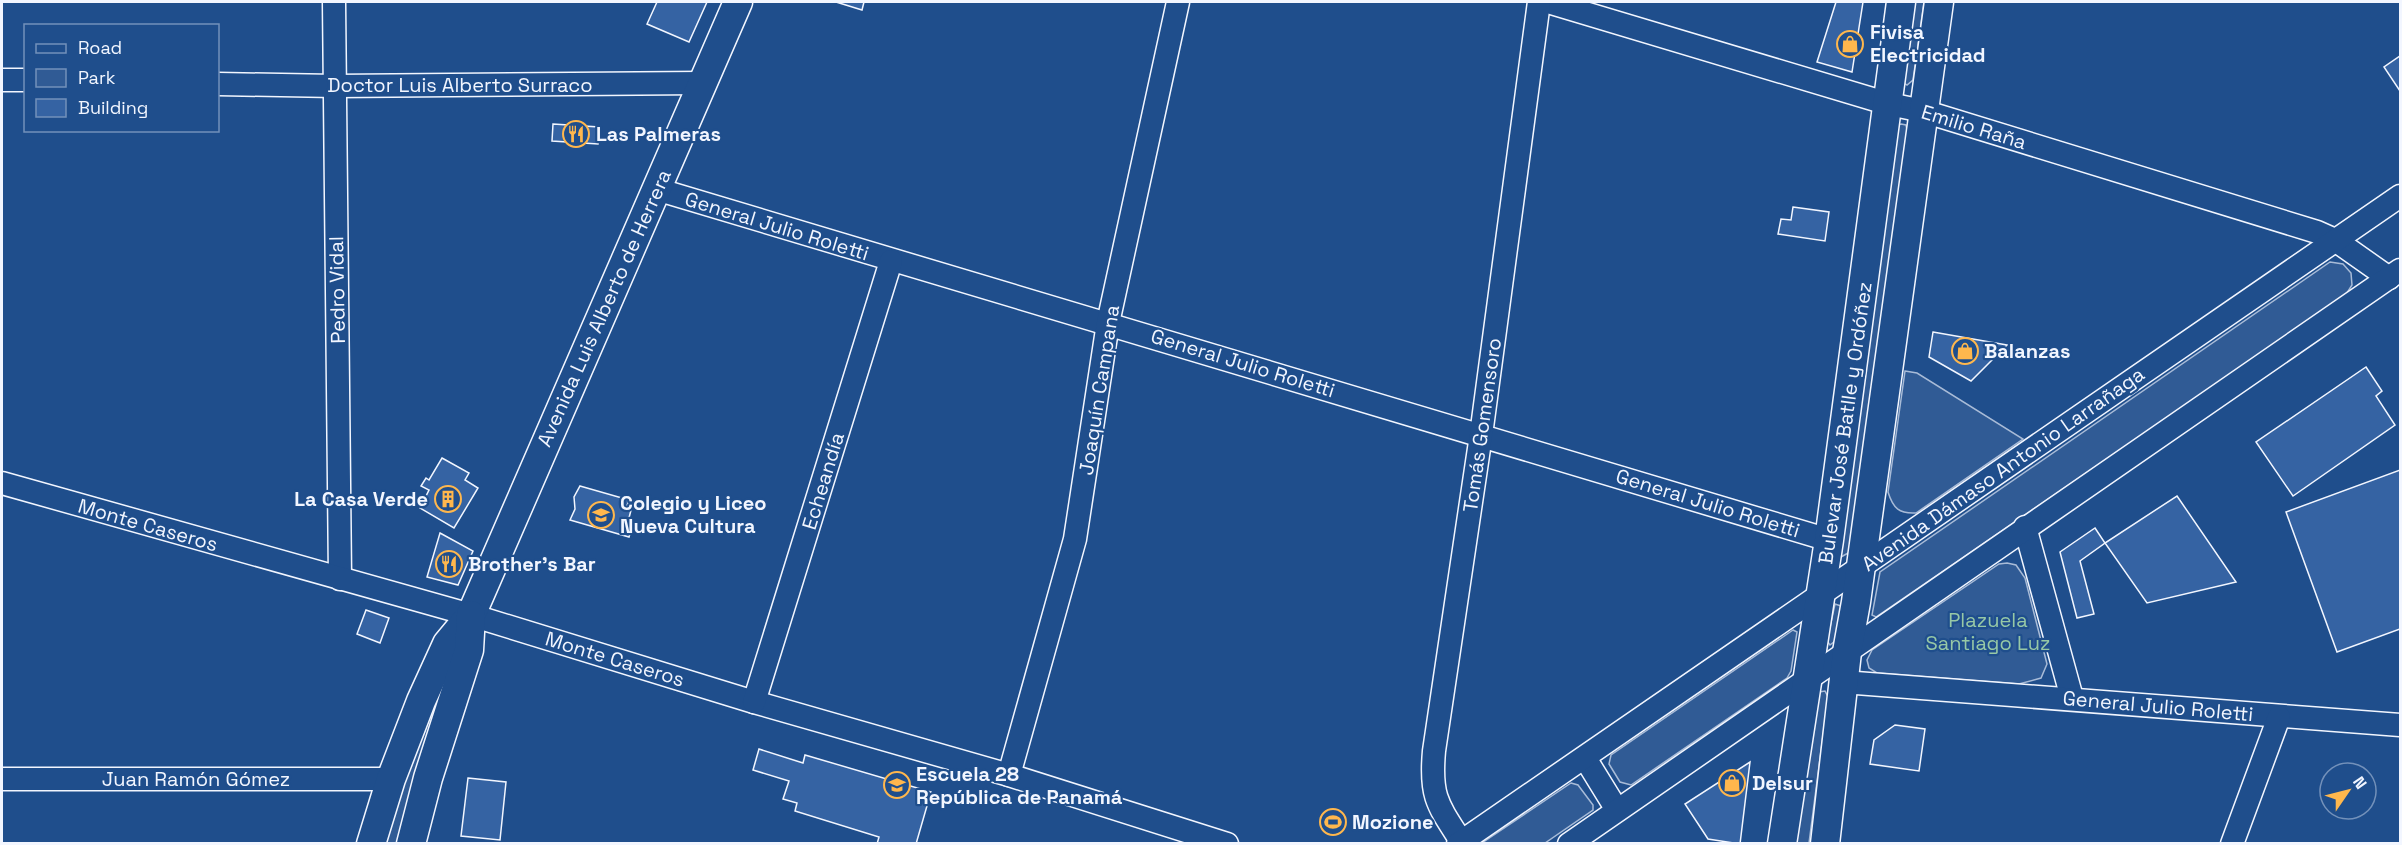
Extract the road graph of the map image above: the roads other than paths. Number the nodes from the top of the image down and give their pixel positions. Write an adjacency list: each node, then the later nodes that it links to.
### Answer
1 (334, 2): 12 (street, Pedro Vidal)
2 (738, 2): 10 (main road, Avenida Luis Alberto de Herrera)
3 (1178, 2): 20 (street, Joaquín Campana)
4 (1539, 2): 21 (street, Tomás Gomensoro)
5 (1548, 2): 13 (street, Emilio Raña)
6 (1901, 2): 13 (main road, Bulevar José Batlle y Ordóñez)
7 (1939, 2): 14 (main road, Bulevar José Batlle y Ordóñez)
8 (2, 80): 9 (street)
9 (24, 80)
10 (703, 83): 12 (street, Doctor Luis Alberto Surraco); 15 (main road, Avenida Luis Alberto de Herrera)
11 (219, 84): 12 (street, Doctor Luis Alberto Surraco)
12 (335, 86): 26 (street, Pedro Vidal)
13 (1889, 104): 14 (street, Emilio Raña); 24 (main road, Bulevar José Batlle y Ordóñez)
14 (1923, 111): 17 (street, Emilio Raña); 25 (main road, Bulevar José Batlle y Ordóñez)
15 (656, 189): 18 (street, General Julio Roletti); 28 (main road, Avenida Luis Alberto de Herrera)
16 (2400, 196): 17 (street, Avenida Dámaso Antonio Larrañaga)
17 (2335, 240): 19 (street, Emilio Raña); 25 (street, Avenida Dámaso Antonio Larrañaga)
18 (891, 261): 20 (street, General Julio Roletti); 33 (street, Echeandía)
19 (2395, 274): 23 (street)
20 (1108, 322): 21 (street, General Julio Roletti); 37 (street, Joaquín Campana)
21 (1481, 435): 24 (street, General Julio Roletti); 41 (street, Tomás Gomensoro)
22 (2, 483): 26 (street, Monte Caseros)
23 (2025, 527): 29 (street); 32 (street)
24 (1829, 540): 27 (main road, Bulevar José Batlle y Ordóñez)
25 (1861, 566): 27 (street, Avenida Dámaso Antonio Larrañaga); 29 (main road, Bulevar José Batlle y Ordóñez)
26 (340, 579): 28 (street, Monte Caseros)
27 (1820, 594): 30 (main road, Bulevar José Batlle y Ordóñez); 36 (street, Avenida Dámaso Antonio Larrañaga)
28 (471, 615): 33 (street, Monte Caseros); 39 (main road, Avenida Luis Alberto de Herrera); 43 (main road, Avenida Luis Alberto de Herrera)
29 (1847, 652): 30 (street); 31 (main road, Bulevar José Batlle y Ordóñez)
30 (1808, 679): 40 (street); 46 (main road, Bulevar José Batlle y Ordóñez)
31 (1843, 682): 32 (street, General Julio Roletti); 47 (main road, Bulevar José Batlle y Ordóñez)
32 (2072, 698): 34 (street, General Julio Roletti)
33 (754, 702): 37 (street, Monte Caseros)
34 (2278, 717): 35 (street, General Julio Roletti); 48 (street)
35 (2400, 725)
36 (1585, 758): 40 (street); 41 (street, Avenida Dámaso Antonio Larrañaga)
37 (1009, 775): 44 (street, Monte Caseros)
38 (2, 778): 39 (street, Juan Ramón Gómez)
39 (391, 779): 42 (main road, Avenida Luis Alberto de Herrera)
40 (1617, 810): 45 (street)
41 (1459, 842)
42 (371, 843)
43 (411, 843)
44 (1227, 843)
45 (1569, 843)
46 (1782, 843)
47 (1825, 843)
48 (2232, 843)

